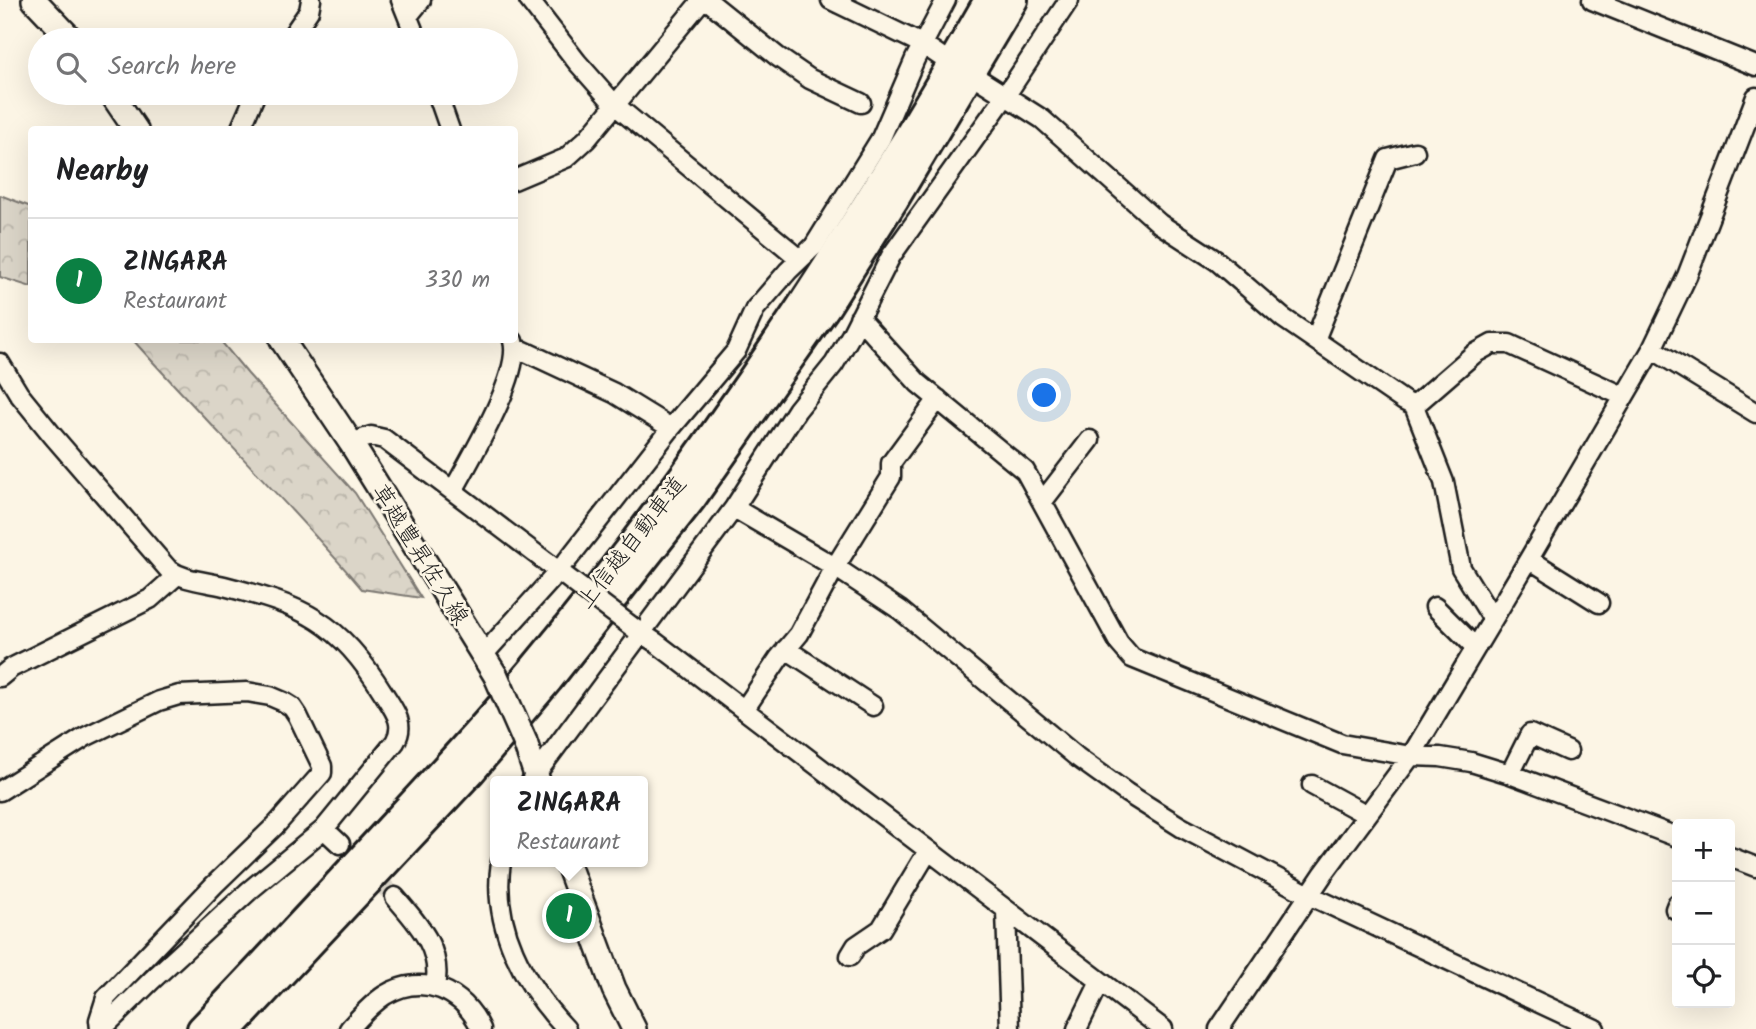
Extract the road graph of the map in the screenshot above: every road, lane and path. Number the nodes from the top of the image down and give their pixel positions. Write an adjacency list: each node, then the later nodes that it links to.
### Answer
1 (34, 0): 13 (main road)
2 (311, 0): 14 (street)
3 (421, 0): 12 (street)
4 (529, 0): 26 (street)
5 (704, 0): 22 (street); 26 (street)
6 (831, 0): 16 (street)
7 (946, 0): 16 (street)
8 (988, 0): 86 (highway, 上信越自動車道)
9 (1014, 0): 87 (highway, 上信越自動車道)
10 (1069, 0): 20 (street)
11 (1592, 0): 18 (street)
12 (405, 8): 15 (street)
13 (61, 28)
14 (297, 28)
15 (412, 28)
16 (924, 45): 17 (street); 32 (street)
17 (940, 56)
18 (1756, 66)
19 (982, 80): 20 (street)
20 (1006, 95): 33 (street); 34 (street)
21 (1756, 97): 37 (street)
22 (861, 103)
23 (119, 105): 27 (main road)
24 (251, 105): 28 (street)
25 (441, 105): 29 (street)
26 (615, 106): 31 (street); 32 (street)
27 (133, 126)
28 (242, 126)
29 (448, 126)
30 (1415, 152): 34 (street)
31 (518, 178)
32 (800, 259): 43 (street)
33 (859, 317): 40 (street); 48 (street)
34 (1315, 340): 41 (street)
35 (284, 343): 45 (main road, 草越豊昇佐久線)
36 (514, 345): 43 (street); 46 (street)
37 (1652, 349): 39 (street); 42 (street)
38 (0, 363): 52 (street)
39 (1623, 396): 41 (street); 49 (street)
40 (938, 399): 47 (street); 50 (street)
41 (1415, 405): 55 (street)
42 (1756, 413)
43 (671, 428): 51 (street)
44 (1090, 440): 47 (street)
45 (351, 443): 46 (street); 59 (main road, 草越豊昇佐久線)
46 (453, 491): 51 (street)
47 (1043, 501): 64 (street)
48 (734, 508): 50 (street); 56 (street)
49 (1530, 559): 53 (street); 55 (street)
50 (835, 567): 58 (street); 79 (street)
51 (562, 574): 56 (street, bridge); 59 (street)
52 (177, 575): 60 (street); 71 (street)
53 (1598, 603)
54 (1435, 607): 57 (street)
55 (1492, 618): 57 (street)
56 (638, 632): 62 (street); 67 (street)
57 (1475, 647): 64 (street)
58 (786, 649): 61 (street); 62 (street)
59 (484, 654): 66 (main road, 草越豊昇佐久線, bridge)
60 (0, 677)
61 (873, 706)
62 (744, 710): 74 (street)
63 (1568, 751): 65 (street)
64 (1410, 756): 65 (street); 70 (street)
65 (1510, 774): 72 (street)
66 (534, 776)
67 (537, 776)
68 (1312, 785): 70 (street)
69 (0, 791): 85 (street)
70 (1367, 815): 79 (street)
71 (324, 829): 73 (street); 85 (street)
72 (1672, 835)
73 (340, 844)
74 (928, 851): 81 (street); 82 (street)
75 (1735, 859): 78 (street)
76 (501, 867): 90 (street)
77 (569, 867): 91 (main road)
78 (1756, 867)
79 (1311, 896): 95 (street); 96 (street)
80 (395, 897): 84 (street)
81 (1006, 911): 83 (street); 92 (street)
82 (850, 956)
83 (1100, 982): 93 (street); 94 (street)
84 (435, 986): 88 (street); 89 (street)
85 (101, 1029)
86 (201, 1029)
87 (230, 1029)
88 (349, 1029)
89 (481, 1029)
90 (566, 1029)
91 (634, 1029)
92 (1010, 1029)
93 (1077, 1029)
94 (1163, 1029)
95 (1219, 1029)
96 (1595, 1029)

